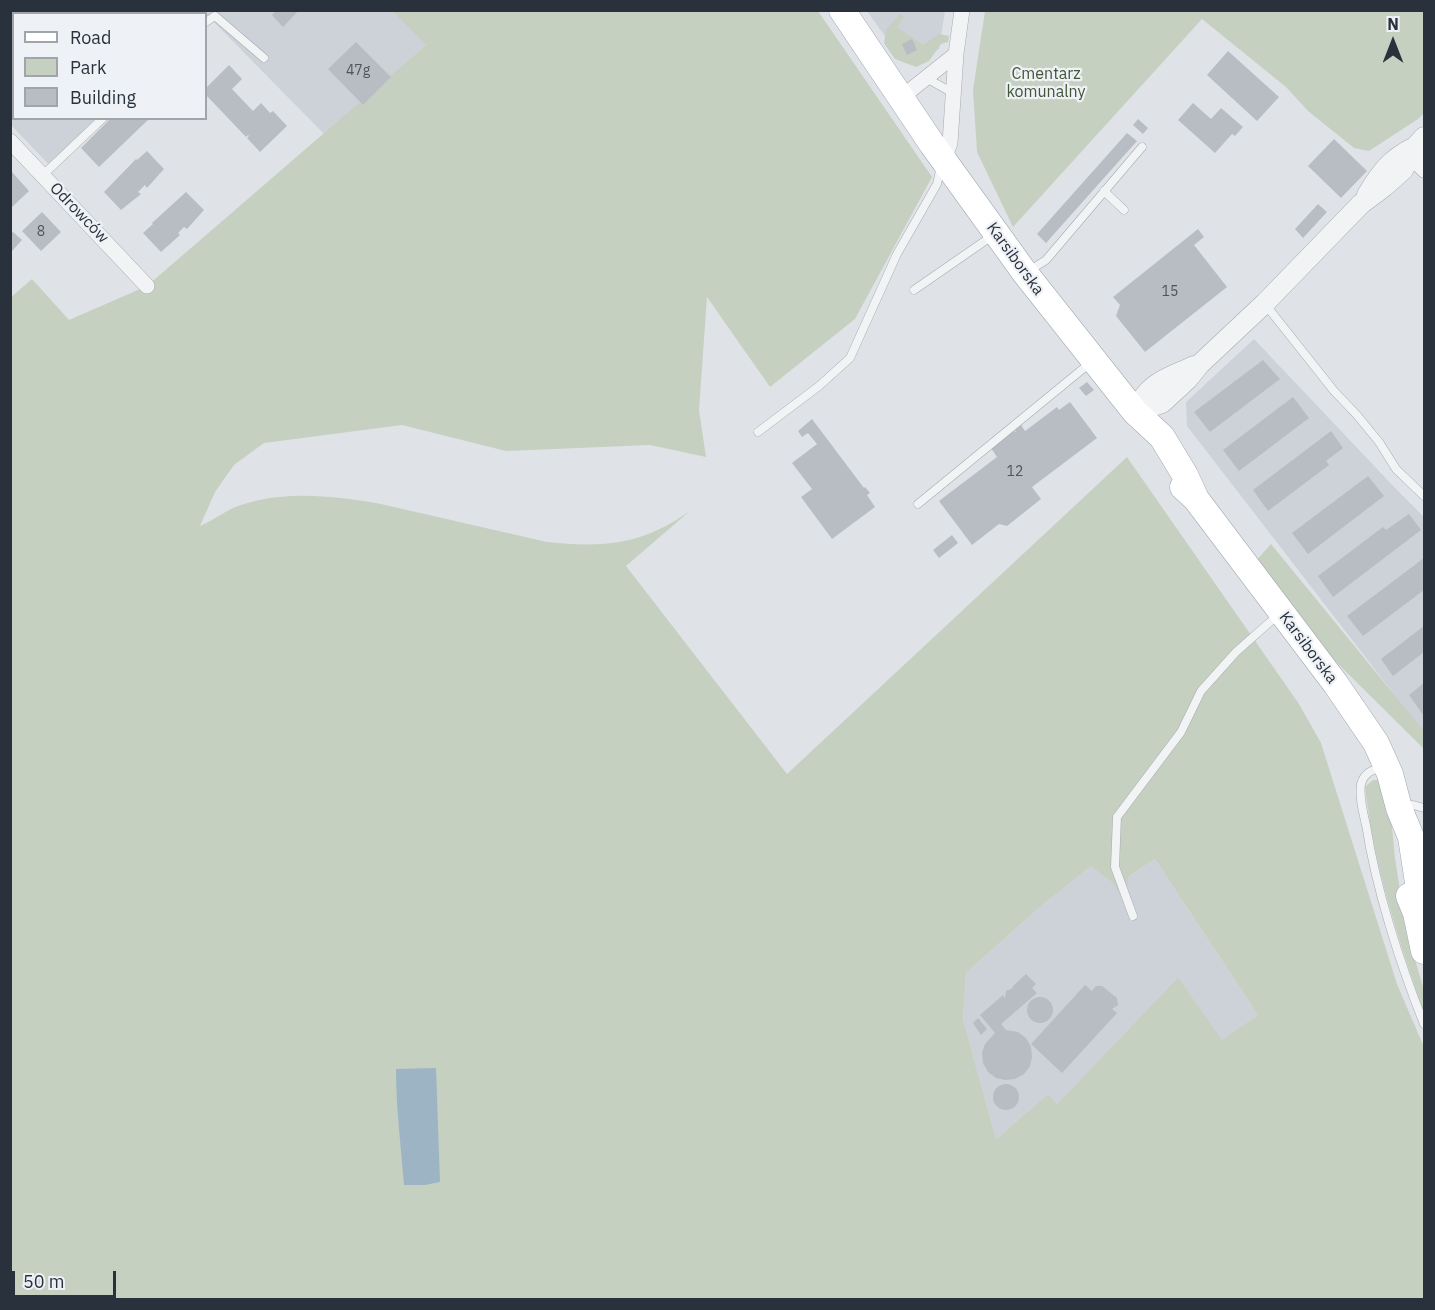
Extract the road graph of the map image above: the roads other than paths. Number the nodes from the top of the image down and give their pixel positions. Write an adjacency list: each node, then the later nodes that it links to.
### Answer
1 (843, 10): 8 (main road, Karsiborska)
2 (962, 10): 4 (street)
3 (207, 21): 5 (lane)
4 (956, 54): 6 (street); 7 (street)
5 (264, 58)
6 (926, 78): 7 (lane); 8 (street)
7 (952, 93): 13 (street)
8 (902, 97): 13 (main road, Karsiborska)
9 (101, 120): 15 (lane)
10 (10, 141): 15 (street, Odrowców)
11 (1421, 145): 14 (street); 22 (street)
12 (1142, 147): 16 (lane)
13 (944, 159): 18 (main road, Karsiborska); 25 (lane)
14 (1425, 170)
15 (43, 175): 20 (street, Odrowców)
16 (1104, 191): 17 (lane); 19 (lane)
17 (1124, 210)
18 (996, 233): 19 (main road, Karsiborska); 21 (lane)
19 (1025, 273): 23 (main road, Karsiborska)
20 (147, 286)
21 (914, 290)
22 (1265, 303): 24 (street); 26 (lane)
23 (1094, 360): 24 (main road, Karsiborska); 27 (lane)
24 (1135, 412): 28 (main road, Karsiborska)
25 (758, 432)
26 (1425, 496)
27 (918, 504)
28 (1281, 612): 29 (main road, Karsiborska); 32 (lane)
29 (1387, 766): 30 (main road, Karsiborska); 34 (lane)
30 (1399, 807): 31 (lane); 33 (main road, Karsiborska)
31 (1425, 808)
32 (1133, 916)
33 (1425, 951)
34 (1425, 1024)

